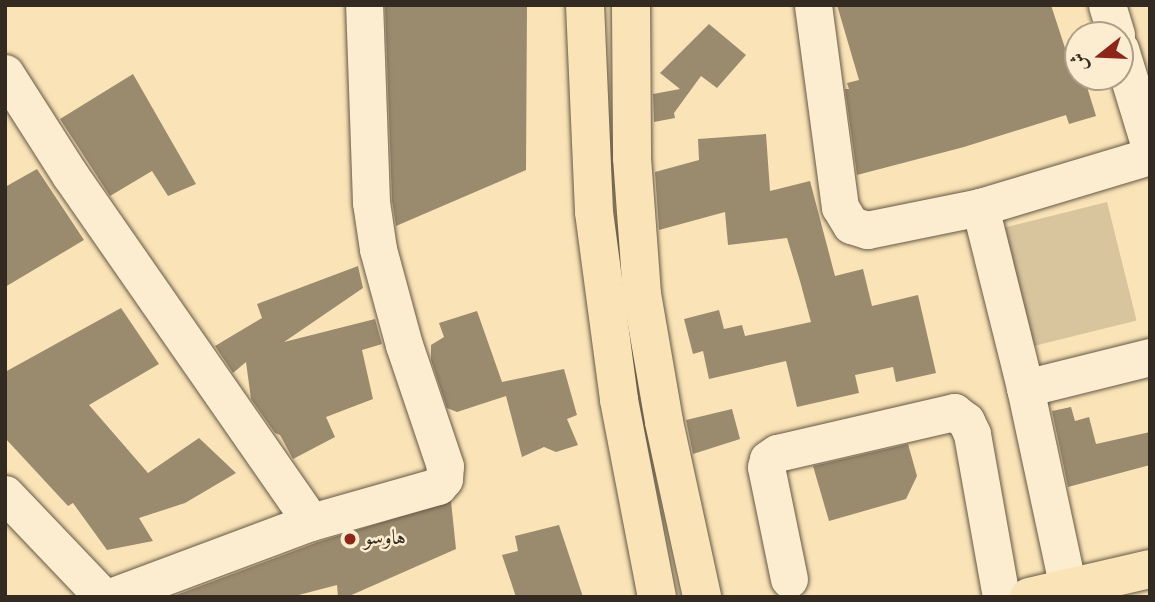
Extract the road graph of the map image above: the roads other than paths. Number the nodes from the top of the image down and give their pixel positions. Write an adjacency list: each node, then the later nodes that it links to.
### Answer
1 (364, 5): 13 (street)
2 (585, 5): 19 (main road)
3 (631, 5): 20 (main road)
4 (813, 5): 9 (street)
5 (5, 73): 13 (street)
6 (1133, 91): 7 (street)
7 (1150, 147)
8 (1150, 156): 9 (street)
9 (980, 208): 11 (street)
10 (1150, 356): 11 (street)
11 (1025, 388): 16 (street)
12 (5, 494): 17 (street)
13 (311, 522): 18 (street)
14 (1150, 569): 16 (main road)
15 (789, 579): 21 (street)
16 (1068, 588): 22 (main road)
17 (103, 597)
18 (110, 597)
19 (657, 597)
20 (702, 597)
21 (1001, 597)
22 (1029, 597)

